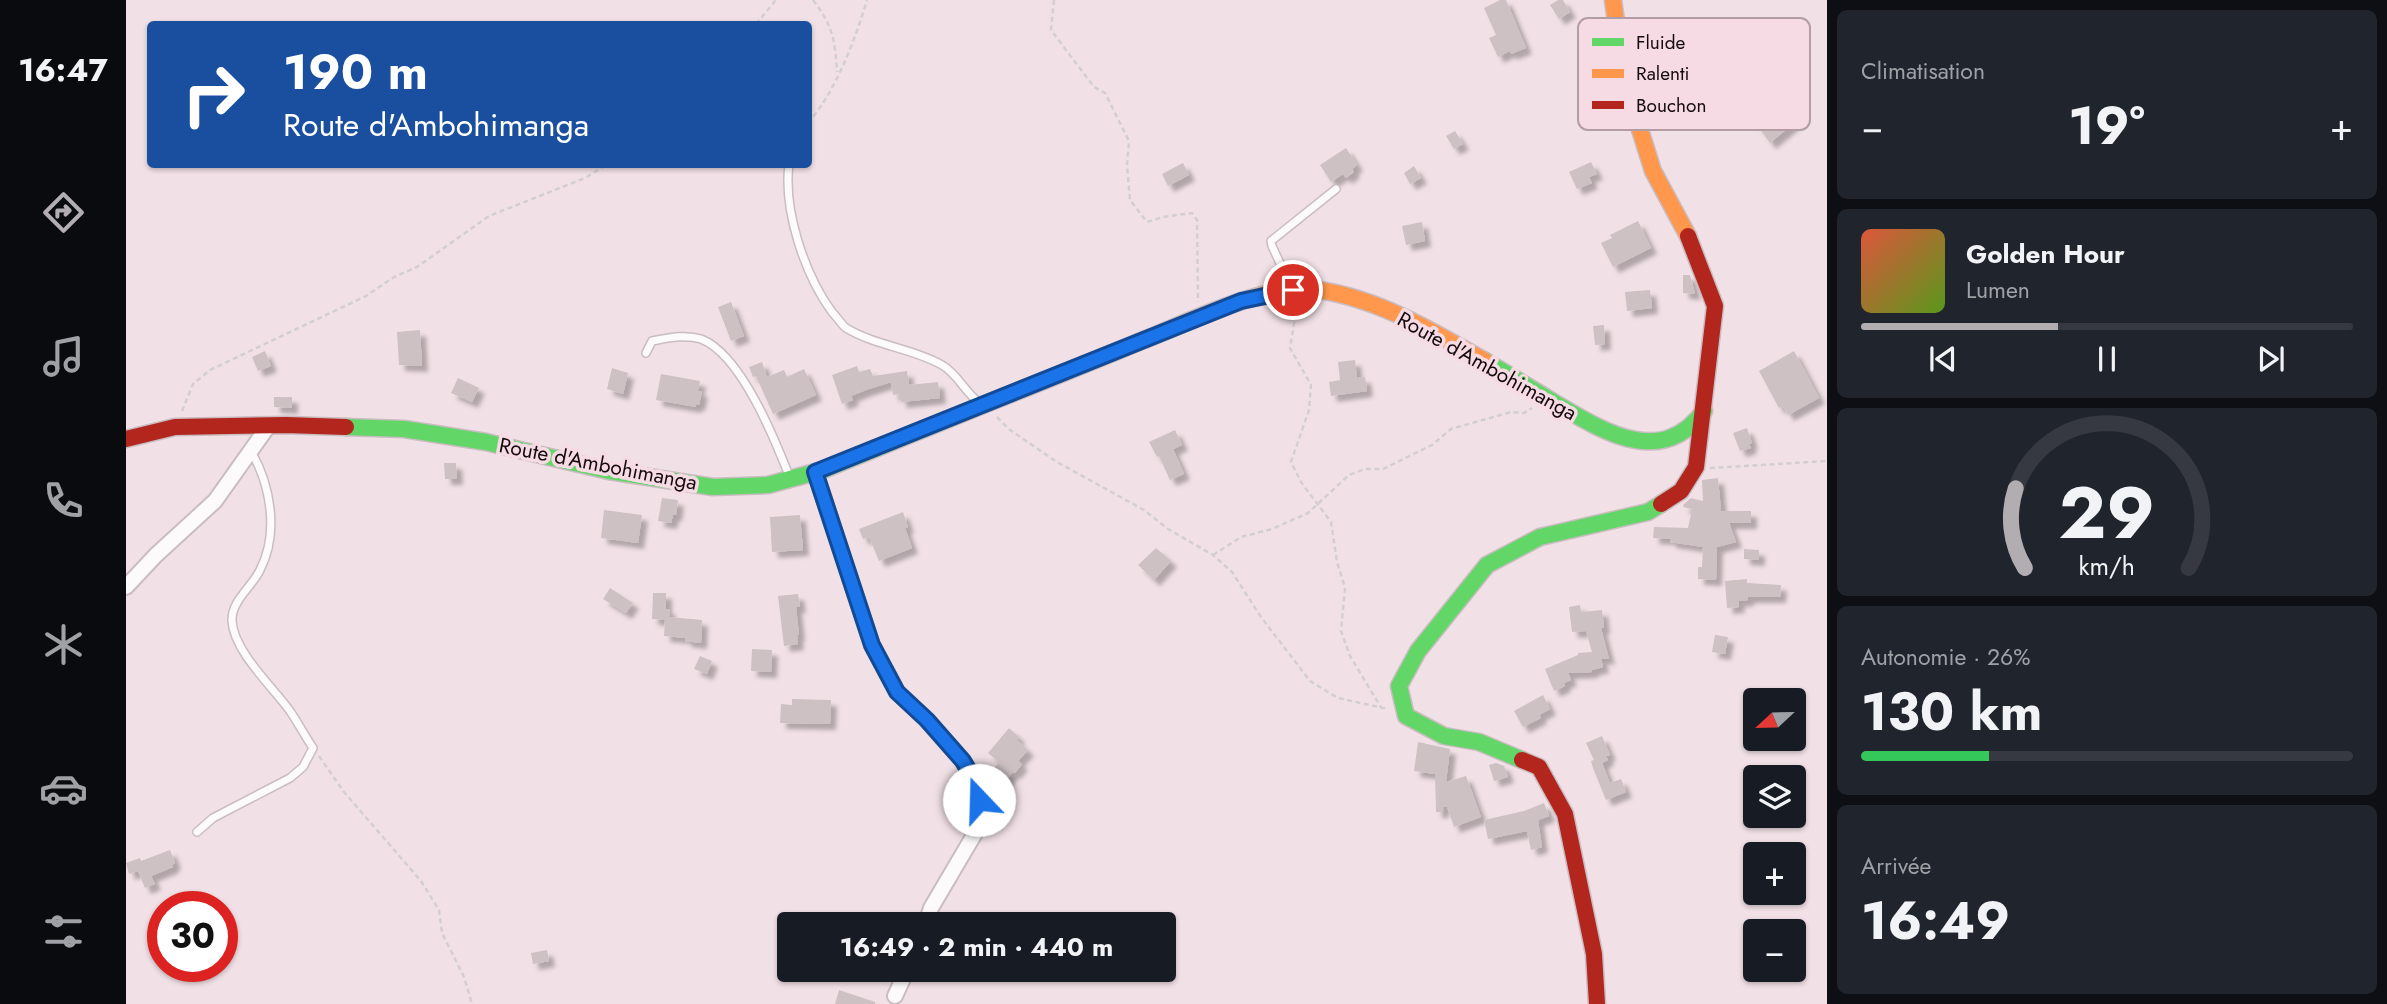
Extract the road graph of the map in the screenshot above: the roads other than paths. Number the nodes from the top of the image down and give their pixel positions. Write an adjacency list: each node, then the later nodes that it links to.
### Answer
1 (1614, 0): 2 (street)
2 (1615, 18)
3 (1640, 130): 9 (street)
4 (789, 168): 8 (lane)
5 (1336, 189): 6 (lane)
6 (1293, 290): 8 (street, Route d'Ambohimanga); 12 (street, Route d'Ambohimanga)
7 (646, 353): 16 (lane)
8 (983, 405): 15 (street, Route d'Ambohimanga)
9 (1704, 411): 12 (street, Route d'Ambohimanga); 14 (street)
10 (269, 425): 11 (street, Route d'Ambohimanga); 13 (street); 16 (street, Route d'Ambohimanga)
11 (126, 439)
12 (1661, 439): 14 (street)
13 (250, 449): 17 (street); 18 (lane)
14 (1696, 467): 22 (street)
15 (815, 472): 16 (street, Route d'Ambohimanga); 19 (street)
16 (790, 479)
17 (126, 587)
18 (197, 832)
19 (930, 912)
20 (901, 982): 21 (street)
21 (895, 996)
22 (1597, 1004)

